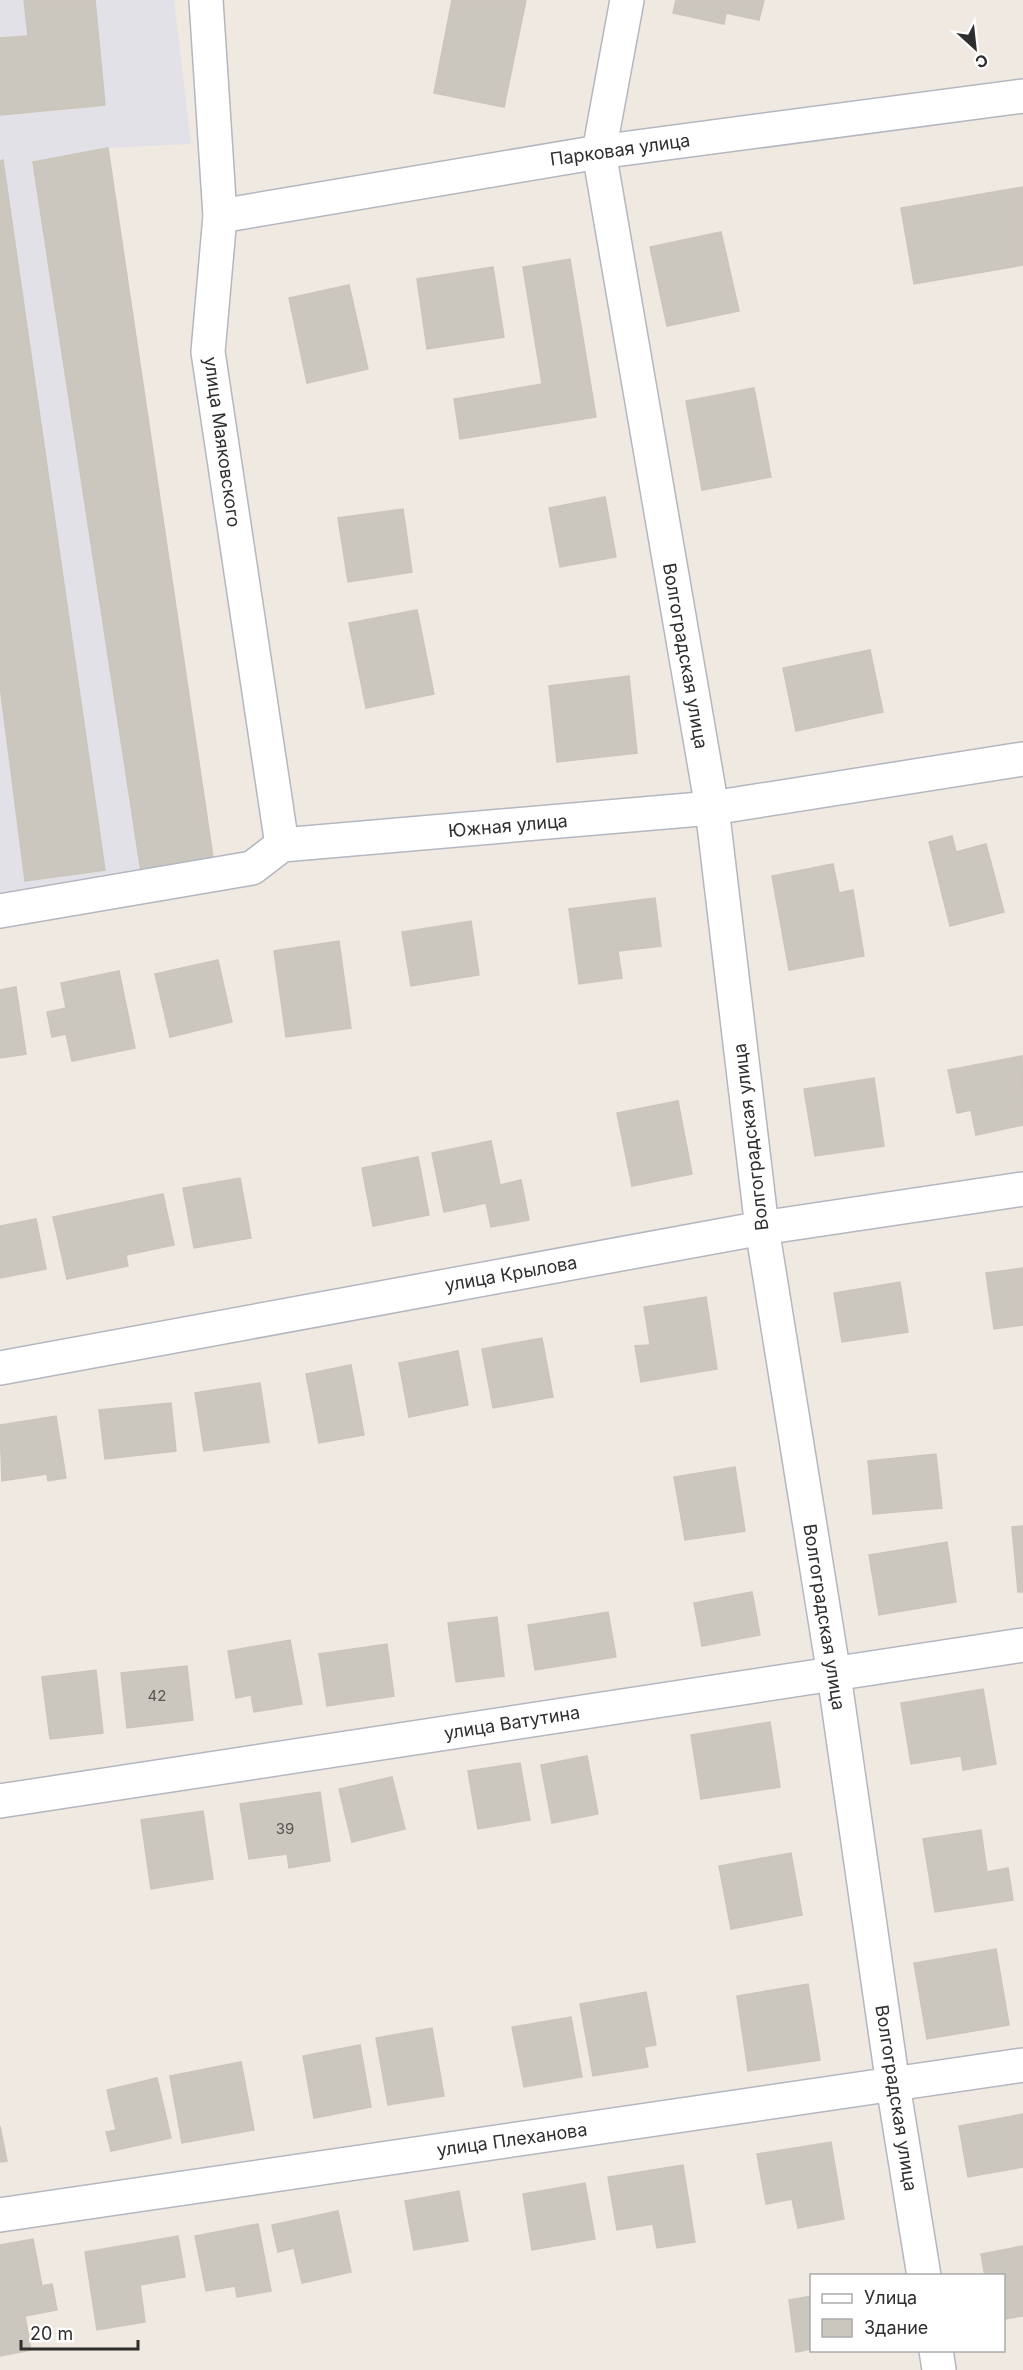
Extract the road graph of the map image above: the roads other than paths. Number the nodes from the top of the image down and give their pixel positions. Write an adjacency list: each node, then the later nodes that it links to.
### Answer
1 (206, 0): 5 (street, улица Маяковского)
2 (627, 0): 4 (street, Волгоградская улица)
3 (1023, 96): 4 (street, Парковая улица)
4 (599, 152): 5 (street, Парковая улица); 7 (street, Волгоградская улица)
5 (220, 216): 8 (street, улица Маяковского)
6 (1023, 759): 7 (street, Южная улица)
7 (712, 808): 8 (street, Южная улица); 11 (street, Волгоградская улица)
8 (282, 845): 9 (street)
9 (0, 911)
10 (1023, 1189): 11 (street, улица Крылова)
11 (762, 1228): 12 (street, улица Крылова); 14 (street, Волгоградская улица)
12 (0, 1368)
13 (1023, 1645): 14 (street, улица Ватутина)
14 (834, 1675): 15 (street, улица Ватутина); 17 (street, Волгоградская улица)
15 (0, 1801)
16 (1023, 2065): 17 (street, улица Плеханова)
17 (893, 2085): 18 (street, улица Плеханова); 19 (street, Волгоградская улица)
18 (0, 2215)
19 (924, 2274)
20 (936, 2352): 21 (street)
21 (939, 2370)

